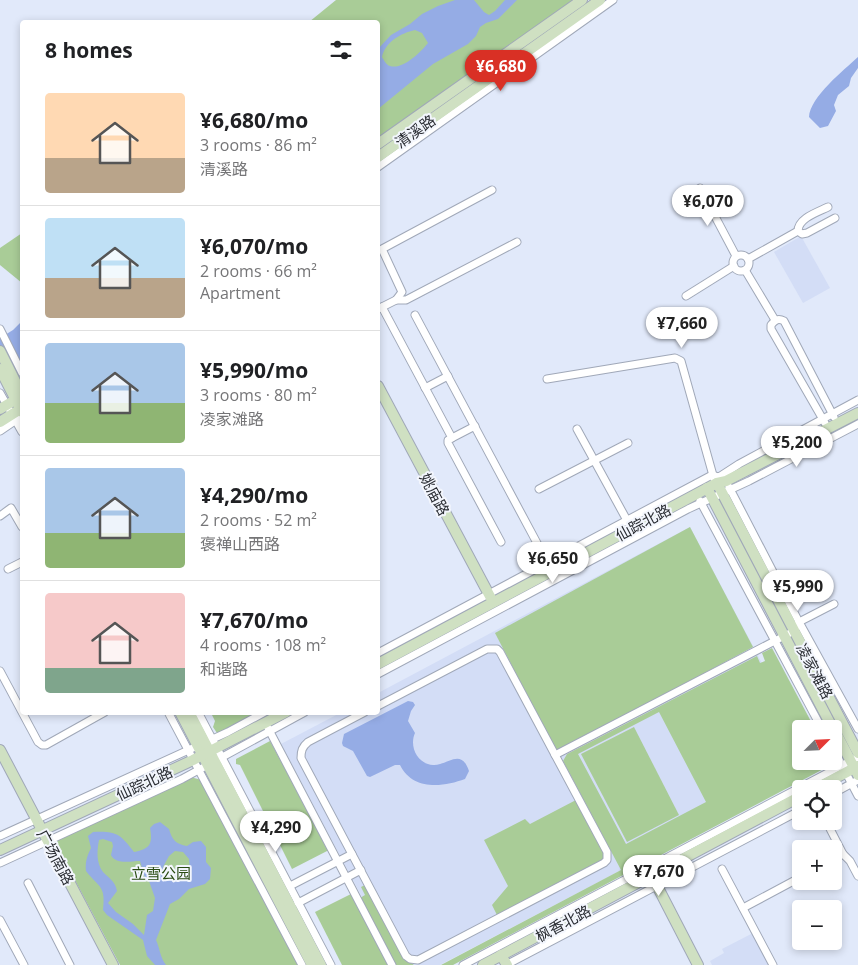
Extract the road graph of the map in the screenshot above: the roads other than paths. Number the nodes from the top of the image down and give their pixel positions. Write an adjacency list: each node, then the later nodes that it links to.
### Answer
1 (582, 0): 4 (main road, 清溪路)
2 (600, 0): 4 (main road, 清溪路)
3 (612, 0): 6 (street)
4 (471, 85): 5 (main road, 清溪路)
5 (380, 149)
6 (380, 166)
7 (700, 188): 13 (street)
8 (492, 190): 18 (street)
9 (828, 207): 11 (street)
10 (834, 218): 11 (street)
11 (798, 231): 14 (street)
12 (517, 242): 18 (street)
13 (736, 256): 14 (street); 15 (street)
14 (748, 259): 16 (street)
15 (734, 266): 16 (street); 17 (street)
16 (745, 270): 21 (street)
17 (686, 296)
18 (396, 300): 19 (street)
19 (380, 308): 28 (street)
20 (415, 314): 26 (street)
21 (775, 320): 38 (street); 38 (street)
22 (0, 329): 25 (street)
23 (0, 351): 25 (main road)
24 (0, 369): 25 (main road)
25 (14, 376): 31 (main road)
26 (448, 376): 28 (street); 37 (street)
27 (547, 379): 44 (street)
28 (425, 388): 41 (street)
29 (380, 390): 56 (main road, 姚庙路)
30 (0, 392): 31 (street)
31 (14, 400): 33 (main road)
32 (858, 400): 44 (street)
33 (20, 413): 35 (main road); 40 (street)
34 (858, 413): 38 (main road, 仙踪北路)
35 (0, 422)
36 (858, 424): 44 (street)
37 (475, 426): 41 (street); 54 (street)
38 (833, 426): 44 (main road, 仙踪北路)
39 (578, 429): 43 (street)
40 (0, 431)
41 (452, 438): 52 (street)
42 (628, 444): 43 (street)
43 (594, 461): 46 (street); 51 (street)
44 (722, 483): 45 (main road, 仙踪北路); 47 (street); 51 (street); 58 (main road, 凌家滩路)
45 (707, 488): 47 (main road, 凌家滩路); 48 (main road, 仙踪北路)
46 (539, 490)
47 (712, 498): 48 (street); 58 (main road, 凌家滩路)
48 (699, 499): 51 (main road, 仙踪北路); 58 (street); 62 (street)
49 (0, 516): 50 (street)
50 (20, 524)
51 (629, 524): 54 (main road, 仙踪北路)
52 (501, 542)
53 (20, 563): 55 (street)
54 (548, 568): 56 (main road, 仙踪北路)
55 (8, 569)
56 (491, 598): 59 (street); 60 (main road, 仙踪北路)
57 (834, 604): 58 (street)
58 (788, 633): 76 (street); 77 (main road, 凌家滩路); 79 (street); 83 (street); 85 (main road, 凌家滩路)
59 (380, 652)
60 (380, 663)
61 (0, 671): 64 (street)
62 (380, 673)
63 (380, 704): 83 (street)
64 (20, 708)
65 (24, 715): 66 (street)
66 (100, 715)
67 (171, 715): 82 (street)
68 (182, 715): 82 (main road)
69 (190, 715): 82 (main road)
70 (199, 715): 82 (street)
71 (260, 715): 78 (street)
72 (261, 715): 82 (street)
73 (281, 715): 78 (main road, 仙踪北路)
74 (298, 715): 82 (street)
75 (359, 715): 97 (street)
76 (819, 720)
77 (830, 720)
78 (265, 724): 82 (main road, 仙踪北路); 99 (street)
79 (858, 729)
80 (842, 743): 85 (main road, 凌家滩路)
81 (0, 750): 91 (main road, 广场南路)
82 (206, 754): 91 (street); 92 (main road, 仙踪北路); 95 (street); 108 (street); 117 (street); 118 (main road); 119 (main road)
83 (555, 755): 102 (street)
84 (842, 756): 85 (street)
85 (854, 765): 86 (main road); 87 (street); 88 (street); 122 (street)
86 (830, 780)
87 (842, 782)
88 (858, 796)
89 (792, 801): 103 (main road, 枫香北路)
90 (792, 815): 109 (street)
91 (36, 819): 92 (main road, 广场南路); 94 (street)
92 (42, 830): 95 (main road, 广场南路); 96 (main road, 仙踪北路)
93 (831, 830): 98 (street)
94 (0, 836)
95 (48, 841): 100 (street); 116 (main road, 广场南路)
96 (0, 850)
97 (352, 854): 99 (street); 102 (street)
98 (843, 854): 104 (street)
99 (338, 861): 105 (street); 108 (street)
100 (0, 862)
101 (722, 868): 111 (street)
102 (361, 870): 105 (street)
103 (652, 876): 109 (main road); 113 (main road, 枫香北路)
104 (858, 876)
105 (346, 878): 110 (street); 121 (street)
106 (792, 882): 111 (street)
107 (28, 883): 115 (street)
108 (290, 886): 110 (street)
109 (657, 886): 124 (street); 125 (main road)
110 (298, 903): 120 (street)
111 (743, 908): 126 (street)
112 (0, 920): 114 (street)
113 (501, 955): 123 (main road, 枫香北路); 124 (main road)
114 (24, 965)
115 (70, 965)
116 (112, 965)
117 (302, 965)
118 (312, 965)
119 (321, 965)
120 (331, 965)
121 (392, 965)
122 (463, 965)
123 (483, 965)
124 (506, 965)
125 (698, 965)
126 (773, 965)

